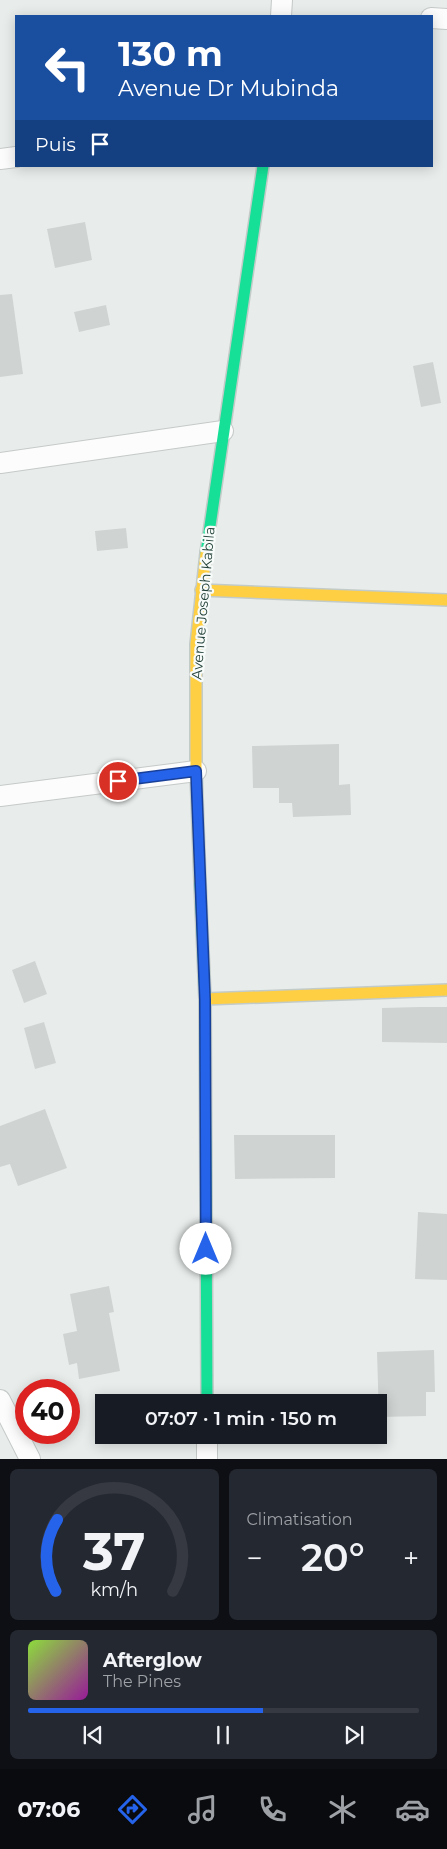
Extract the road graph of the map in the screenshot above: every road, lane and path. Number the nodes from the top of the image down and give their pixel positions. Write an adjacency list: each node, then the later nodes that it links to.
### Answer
1 (282, 0): 2 (street)
2 (281, 15)
3 (433, 18): 4 (street)
4 (447, 19)
5 (15, 157): 6 (street)
6 (0, 159)
7 (263, 167): 8 (street, Avenue Joseph Kabila)
8 (223, 431): 9 (street); 10 (street, Avenue Joseph Kabila)
9 (0, 463)
10 (201, 590): 11 (street); 12 (street, Avenue Joseph Kabila)
11 (447, 600)
12 (196, 771): 13 (street); 15 (street, Avenue Joseph Kabila)
13 (0, 796)
14 (447, 990): 15 (street)
15 (205, 1000): 16 (street, Avenue Joseph Kabila)
16 (207, 1394)
17 (0, 1400): 19 (street)
18 (207, 1444): 20 (street)
19 (30, 1459)
20 (207, 1459)

